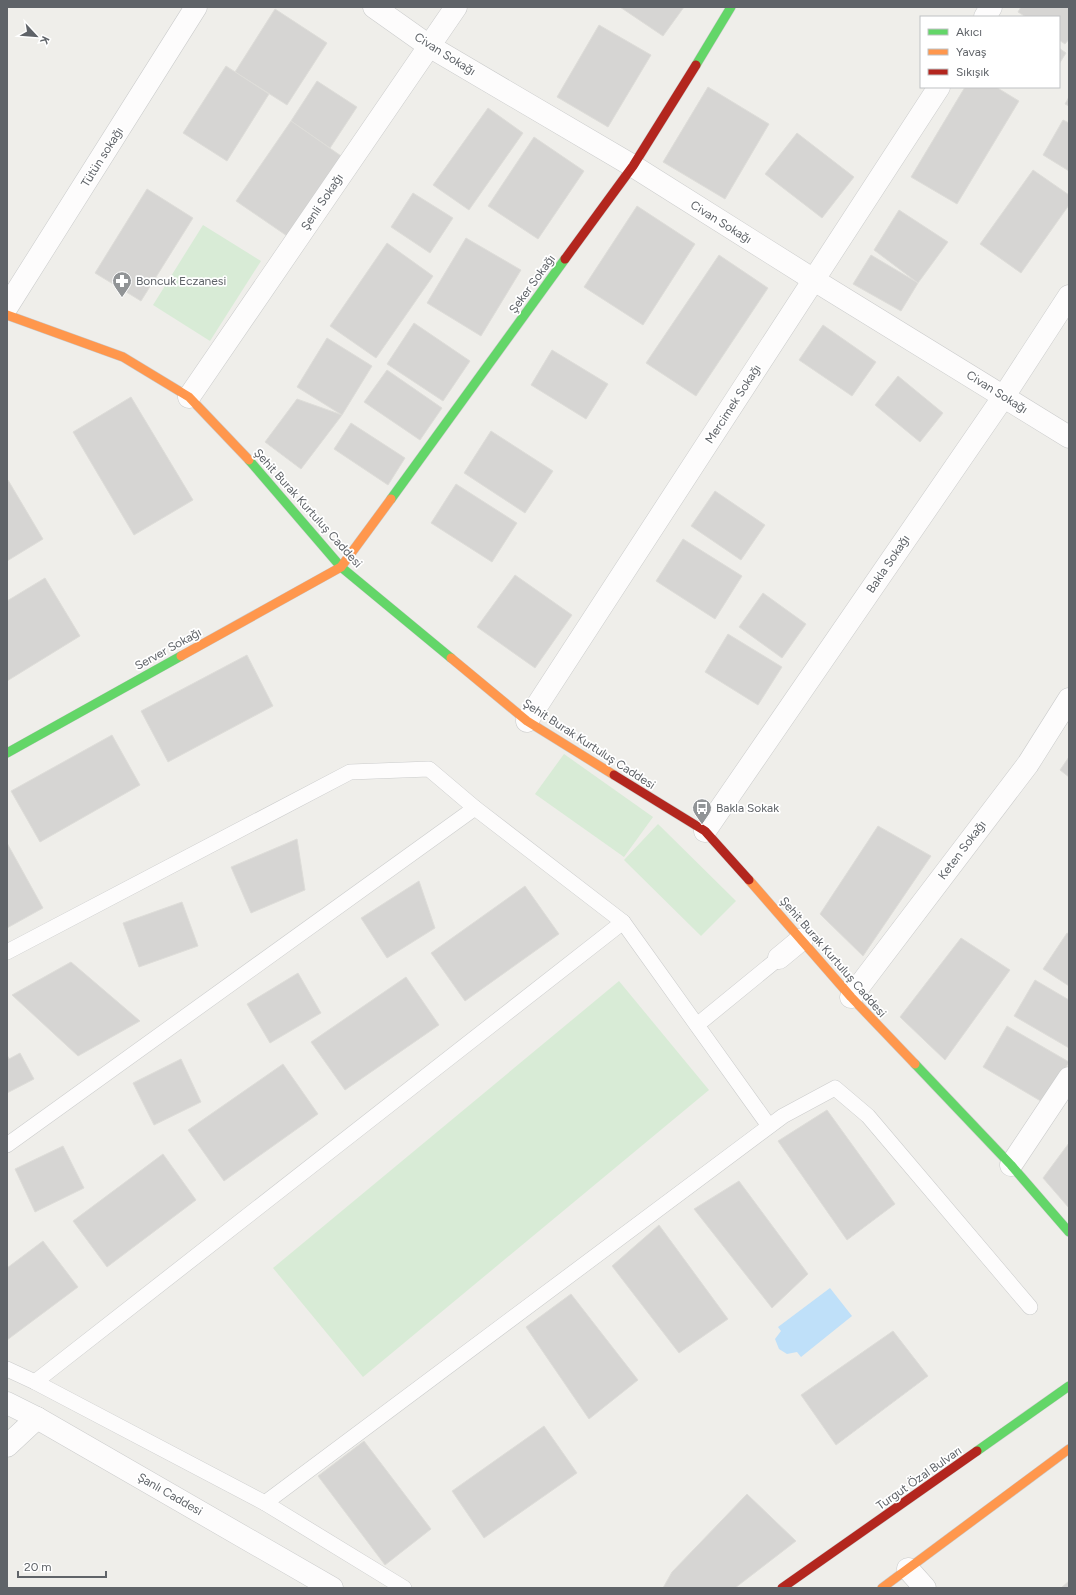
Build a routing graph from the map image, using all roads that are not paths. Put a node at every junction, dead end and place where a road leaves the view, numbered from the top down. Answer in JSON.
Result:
{"nodes":[{"id":1,"x":196,"y":7,"type":"edge"},
{"id":2,"x":374,"y":7,"type":"edge"},
{"id":3,"x":456,"y":7,"type":"edge"},
{"id":4,"x":731,"y":7,"type":"edge"},
{"id":5,"x":991,"y":7,"type":"edge"},
{"id":6,"x":986,"y":16,"type":"edge"},
{"id":7,"x":429,"y":46,"type":"junction"},
{"id":8,"x":938,"y":88,"type":"edge"},
{"id":9,"x":633,"y":166,"type":"junction"},
{"id":10,"x":814,"y":280,"type":"junction"},
{"id":11,"x":1069,"y":296,"type":"edge"},
{"id":12,"x":7,"y":307,"type":"edge"},
{"id":13,"x":7,"y":315,"type":"edge"},
{"id":14,"x":1004,"y":396,"type":"junction"},
{"id":15,"x":189,"y":397,"type":"junction"},
{"id":16,"x":1069,"y":437,"type":"edge"},
{"id":17,"x":342,"y":567,"type":"junction"},
{"id":18,"x":1069,"y":699,"type":"edge"},
{"id":19,"x":527,"y":721,"type":"junction"},
{"id":20,"x":7,"y":753,"type":"edge"},
{"id":21,"x":476,"y":808,"type":"junction"},
{"id":22,"x":705,"y":831,"type":"junction"},
{"id":23,"x":623,"y":922,"type":"junction"},
{"id":24,"x":802,"y":940,"type":"junction"},
{"id":25,"x":7,"y":952,"type":"edge"},
{"id":26,"x":779,"y":958,"type":"joint"},
{"id":27,"x":850,"y":997,"type":"junction"},
{"id":28,"x":697,"y":1025,"type":"junction"},
{"id":29,"x":1069,"y":1078,"type":"edge"},
{"id":30,"x":769,"y":1126,"type":"junction"},
{"id":31,"x":7,"y":1145,"type":"edge"},
{"id":32,"x":1011,"y":1165,"type":"junction"},
{"id":33,"x":1069,"y":1232,"type":"edge"},
{"id":34,"x":1030,"y":1307,"type":"dead end"},
{"id":35,"x":7,"y":1369,"type":"edge"},
{"id":36,"x":36,"y":1382,"type":"junction"},
{"id":37,"x":1069,"y":1386,"type":"edge"},
{"id":38,"x":7,"y":1403,"type":"edge"},
{"id":39,"x":37,"y":1418,"type":"junction"},
{"id":40,"x":7,"y":1446,"type":"edge"},
{"id":41,"x":1069,"y":1449,"type":"edge"},
{"id":42,"x":265,"y":1502,"type":"junction"},
{"id":43,"x":908,"y":1569,"type":"junction"},
{"id":44,"x":332,"y":1588,"type":"edge"},
{"id":45,"x":404,"y":1588,"type":"edge"},
{"id":46,"x":782,"y":1588,"type":"edge"},
{"id":47,"x":882,"y":1588,"type":"edge"},
{"id":48,"x":925,"y":1588,"type":"edge"}],
"edges":[{"from":1,"to":12,"type":"street","name":"Tütün sokağı"},
{"from":2,"to":7,"type":"street","name":"Civan Sokağı"},
{"from":3,"to":7,"type":"street","name":"Şenli Sokağı"},
{"from":4,"to":9,"type":"street","name":"Şeker Sokağı"},
{"from":5,"to":6,"type":"street"},
{"from":7,"to":9,"type":"street","name":"Civan Sokağı"},
{"from":7,"to":15,"type":"street","name":"Şenli Sokağı"},
{"from":8,"to":10,"type":"street","name":"Mercimek Sokağı"},
{"from":9,"to":10,"type":"street","name":"Civan Sokağı"},
{"from":9,"to":17,"type":"street","name":"Şeker Sokağı"},
{"from":10,"to":14,"type":"street","name":"Civan Sokağı"},
{"from":10,"to":19,"type":"street","name":"Mercimek Sokağı"},
{"from":11,"to":14,"type":"street","name":"Bakla Sokağı"},
{"from":13,"to":15,"type":"street","name":"Şehit Burak Kurtuluş Caddesi"},
{"from":14,"to":16,"type":"street","name":"Civan Sokağı"},
{"from":14,"to":22,"type":"street","name":"Bakla Sokağı"},
{"from":15,"to":17,"type":"street","name":"Şehit Burak Kurtuluş Caddesi"},
{"from":17,"to":19,"type":"street","name":"Şehit Burak Kurtuluş Caddesi"},
{"from":17,"to":20,"type":"street","name":"Server Sokağı"},
{"from":18,"to":27,"type":"street","name":"Keten Sokağı"},
{"from":19,"to":22,"type":"street","name":"Şehit Burak Kurtuluş Caddesi"},
{"from":21,"to":23,"type":"lane"},
{"from":21,"to":25,"type":"lane"},
{"from":21,"to":31,"type":"lane"},
{"from":22,"to":24,"type":"street","name":"Şehit Burak Kurtuluş Caddesi"},
{"from":23,"to":28,"type":"lane"},
{"from":23,"to":36,"type":"lane"},
{"from":24,"to":26,"type":"street"},
{"from":24,"to":27,"type":"street","name":"Şehit Burak Kurtuluş Caddesi"},
{"from":26,"to":28,"type":"lane"},
{"from":27,"to":32,"type":"street","name":"Şehit Burak Kurtuluş Caddesi"},
{"from":28,"to":30,"type":"lane"},
{"from":29,"to":32,"type":"street"},
{"from":30,"to":34,"type":"lane"},
{"from":30,"to":42,"type":"lane"},
{"from":32,"to":33,"type":"street","name":"Şehit Burak Kurtuluş Caddesi"},
{"from":35,"to":36,"type":"lane"},
{"from":36,"to":42,"type":"lane"},
{"from":37,"to":46,"type":"street","name":"Turgut Özal Bulvarı"},
{"from":38,"to":39,"type":"street","name":"Şanlı Caddesi"},
{"from":39,"to":40,"type":"street"},
{"from":39,"to":44,"type":"street","name":"Şanlı Caddesi"},
{"from":41,"to":43,"type":"street"},
{"from":42,"to":45,"type":"lane"},
{"from":43,"to":47,"type":"street"},
{"from":43,"to":48,"type":"street"}]}
